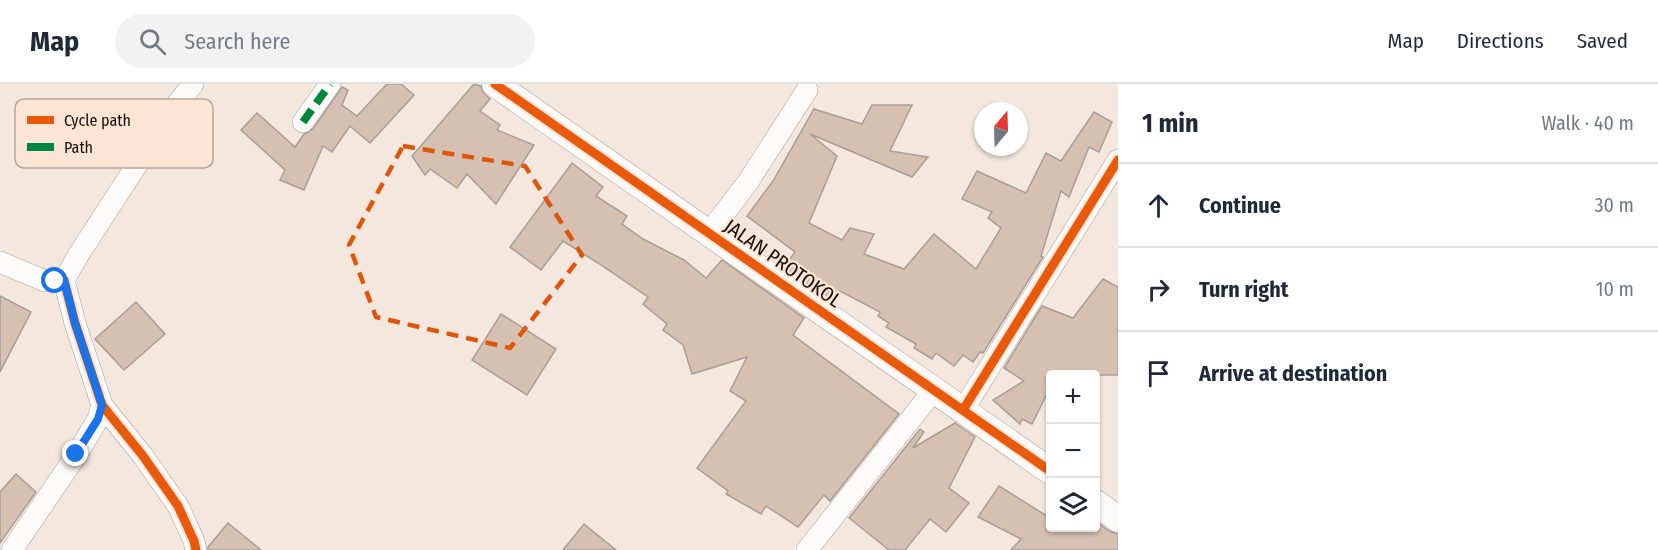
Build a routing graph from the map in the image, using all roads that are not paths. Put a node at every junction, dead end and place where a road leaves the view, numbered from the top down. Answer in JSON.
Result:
{"nodes":[{"id":1,"x":193,"y":84,"type":"edge"},
{"id":2,"x":330,"y":84,"type":"edge"},
{"id":3,"x":495,"y":84,"type":"edge"},
{"id":4,"x":807,"y":90,"type":"dead end"},
{"id":5,"x":181,"y":99,"type":"edge"},
{"id":6,"x":303,"y":122,"type":"dead end"},
{"id":7,"x":1118,"y":160,"type":"edge"},
{"id":8,"x":135,"y":168,"type":"edge"},
{"id":9,"x":709,"y":233,"type":"junction"},
{"id":10,"x":0,"y":262,"type":"edge"},
{"id":11,"x":64,"y":280,"type":"junction"},
{"id":12,"x":934,"y":390,"type":"junction"},
{"id":13,"x":102,"y":405,"type":"junction"},
{"id":14,"x":963,"y":410,"type":"junction"},
{"id":15,"x":1046,"y":468,"type":"edge"},
{"id":16,"x":1100,"y":506,"type":"edge"},
{"id":17,"x":1118,"y":519,"type":"edge"},
{"id":18,"x":12,"y":550,"type":"edge"},
{"id":19,"x":196,"y":550,"type":"edge"},
{"id":20,"x":807,"y":550,"type":"edge"}],
"edges":[{"from":1,"to":5,"type":"street"},
{"from":2,"to":6,"type":"street"},
{"from":3,"to":9,"type":"street","name":"JALAN PROTOKOL"},
{"from":4,"to":9,"type":"street"},
{"from":7,"to":14,"type":"street"},
{"from":8,"to":11,"type":"street"},
{"from":9,"to":12,"type":"street","name":"JALAN PROTOKOL"},
{"from":10,"to":11,"type":"street"},
{"from":11,"to":13,"type":"street"},
{"from":12,"to":14,"type":"street","name":"JALAN PROTOKOL"},
{"from":12,"to":20,"type":"street"},
{"from":13,"to":18,"type":"street"},
{"from":13,"to":19,"type":"street"},
{"from":14,"to":15,"type":"street","name":"JALAN PROTOKOL"},
{"from":16,"to":17,"type":"street"}]}
